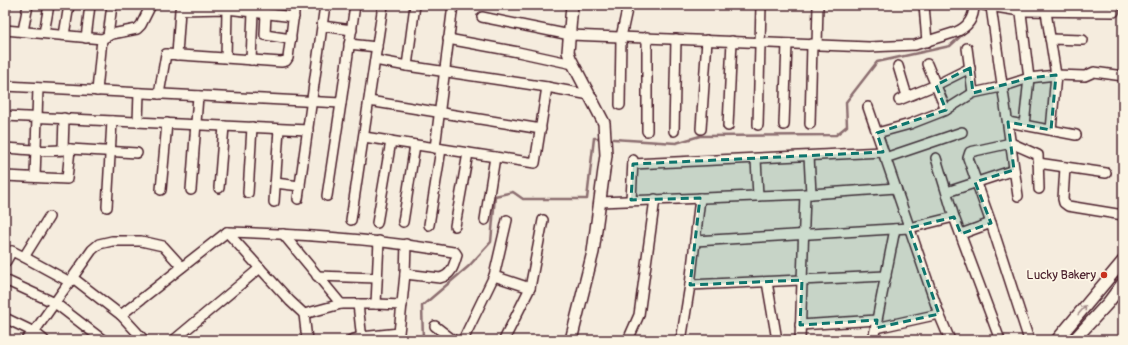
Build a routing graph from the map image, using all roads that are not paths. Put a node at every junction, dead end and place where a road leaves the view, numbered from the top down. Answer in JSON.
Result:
{"nodes":[{"id":1,"x":6,"y":5,"type":"edge"},
{"id":2,"x":28,"y":5,"type":"edge"},
{"id":3,"x":49,"y":5,"type":"edge"},
{"id":4,"x":69,"y":5,"type":"edge"},
{"id":5,"x":90,"y":5,"type":"edge"},
{"id":6,"x":112,"y":5,"type":"edge"},
{"id":7,"x":151,"y":5,"type":"edge"},
{"id":8,"x":295,"y":5,"type":"edge"},
{"id":9,"x":325,"y":5,"type":"edge"},
{"id":10,"x":355,"y":5,"type":"edge"},
{"id":11,"x":383,"y":5,"type":"edge"},
{"id":12,"x":415,"y":5,"type":"edge"},
{"id":13,"x":453,"y":5,"type":"edge"},
{"id":14,"x":572,"y":5,"type":"edge"},
{"id":15,"x":628,"y":5,"type":"edge"},
{"id":16,"x":761,"y":5,"type":"edge"},
{"id":17,"x":818,"y":5,"type":"edge"},
{"id":18,"x":924,"y":5,"type":"edge"},
{"id":19,"x":974,"y":5,"type":"edge"},
{"id":20,"x":1114,"y":5,"type":"edge"},
{"id":21,"x":988,"y":6,"type":"edge"},
{"id":22,"x":5,"y":8,"type":"edge"},
{"id":23,"x":1020,"y":8,"type":"edge"},
{"id":24,"x":1086,"y":8,"type":"edge"},
{"id":25,"x":227,"y":9,"type":"junction"},
{"id":26,"x":264,"y":10,"type":"edge"},
{"id":27,"x":253,"y":12,"type":"junction"},
{"id":28,"x":1046,"y":12,"type":"junction"},
{"id":29,"x":294,"y":16,"type":"junction"},
{"id":30,"x":482,"y":17,"type":"dead end"},
{"id":31,"x":322,"y":26,"type":"junction"},
{"id":32,"x":5,"y":30,"type":"edge"},
{"id":33,"x":352,"y":30,"type":"junction"},
{"id":34,"x":23,"y":31,"type":"junction"},
{"id":35,"x":44,"y":33,"type":"junction"},
{"id":36,"x":64,"y":35,"type":"junction"},
{"id":37,"x":570,"y":35,"type":"junction"},
{"id":38,"x":621,"y":37,"type":"junction"},
{"id":39,"x":86,"y":38,"type":"junction"},
{"id":40,"x":105,"y":38,"type":"junction"},
{"id":41,"x":648,"y":38,"type":"junction"},
{"id":42,"x":291,"y":39,"type":"junction"},
{"id":43,"x":448,"y":39,"type":"junction"},
{"id":44,"x":676,"y":39,"type":"junction"},
{"id":45,"x":706,"y":40,"type":"junction"},
{"id":46,"x":1050,"y":40,"type":"junction"},
{"id":47,"x":1083,"y":40,"type":"dead end"},
{"id":48,"x":732,"y":41,"type":"junction"},
{"id":49,"x":760,"y":42,"type":"junction"},
{"id":50,"x":927,"y":42,"type":"junction"},
{"id":51,"x":350,"y":44,"type":"junction"},
{"id":52,"x":787,"y":44,"type":"junction"},
{"id":53,"x":814,"y":44,"type":"junction"},
{"id":54,"x":377,"y":47,"type":"junction"},
{"id":55,"x":967,"y":48,"type":"dead end"},
{"id":56,"x":177,"y":55,"type":"junction"},
{"id":57,"x":226,"y":58,"type":"junction"},
{"id":58,"x":251,"y":60,"type":"junction"},
{"id":59,"x":375,"y":60,"type":"junction"},
{"id":60,"x":573,"y":64,"type":"junction"},
{"id":61,"x":927,"y":64,"type":"dead end"},
{"id":62,"x":407,"y":66,"type":"junction"},
{"id":63,"x":898,"y":66,"type":"dead end"},
{"id":64,"x":970,"y":68,"type":"junction"},
{"id":65,"x":444,"y":71,"type":"junction"},
{"id":66,"x":1056,"y":75,"type":"junction"},
{"id":67,"x":1123,"y":76,"type":"edge"},
{"id":68,"x":1029,"y":78,"type":"junction"},
{"id":69,"x":936,"y":84,"type":"junction"},
{"id":70,"x":5,"y":86,"type":"edge"},
{"id":71,"x":1001,"y":86,"type":"junction"},
{"id":72,"x":547,"y":87,"type":"junction"},
{"id":73,"x":38,"y":88,"type":"junction"},
{"id":74,"x":96,"y":91,"type":"junction"},
{"id":75,"x":139,"y":93,"type":"junction"},
{"id":76,"x":973,"y":93,"type":"junction"},
{"id":77,"x":159,"y":94,"type":"junction"},
{"id":78,"x":590,"y":94,"type":"junction"},
{"id":79,"x":198,"y":96,"type":"junction"},
{"id":80,"x":370,"y":101,"type":"junction"},
{"id":81,"x":312,"y":102,"type":"junction"},
{"id":82,"x":341,"y":103,"type":"junction"},
{"id":83,"x":620,"y":105,"type":"dead end"},
{"id":84,"x":868,"y":107,"type":"dead end"},
{"id":85,"x":946,"y":110,"type":"junction"},
{"id":86,"x":439,"y":112,"type":"junction"},
{"id":87,"x":5,"y":116,"type":"edge"},
{"id":88,"x":37,"y":117,"type":"junction"},
{"id":89,"x":64,"y":118,"type":"junction"},
{"id":90,"x":112,"y":121,"type":"junction"},
{"id":91,"x":138,"y":122,"type":"junction"},
{"id":92,"x":1008,"y":122,"type":"junction"},
{"id":93,"x":167,"y":123,"type":"junction"},
{"id":94,"x":810,"y":124,"type":"dead end"},
{"id":95,"x":196,"y":125,"type":"junction"},
{"id":96,"x":758,"y":125,"type":"dead end"},
{"id":97,"x":784,"y":125,"type":"dead end"},
{"id":98,"x":1024,"y":125,"type":"junction"},
{"id":99,"x":224,"y":126,"type":"junction"},
{"id":100,"x":728,"y":126,"type":"dead end"},
{"id":101,"x":252,"y":127,"type":"junction"},
{"id":102,"x":279,"y":129,"type":"junction"},
{"id":103,"x":541,"y":129,"type":"junction"},
{"id":104,"x":701,"y":129,"type":"dead end"},
{"id":105,"x":308,"y":130,"type":"junction"},
{"id":106,"x":1051,"y":130,"type":"junction"},
{"id":107,"x":647,"y":131,"type":"dead end"},
{"id":108,"x":674,"y":131,"type":"dead end"},
{"id":109,"x":962,"y":132,"type":"dead end"},
{"id":110,"x":877,"y":133,"type":"junction"},
{"id":111,"x":1076,"y":135,"type":"dead end"},
{"id":112,"x":364,"y":137,"type":"junction"},
{"id":113,"x":391,"y":141,"type":"junction"},
{"id":114,"x":1011,"y":144,"type":"junction"},
{"id":115,"x":415,"y":145,"type":"junction"},
{"id":116,"x":5,"y":148,"type":"edge"},
{"id":117,"x":438,"y":148,"type":"junction"},
{"id":118,"x":36,"y":150,"type":"junction"},
{"id":119,"x":66,"y":150,"type":"junction"},
{"id":120,"x":110,"y":151,"type":"junction"},
{"id":121,"x":137,"y":153,"type":"dead end"},
{"id":122,"x":468,"y":153,"type":"junction"},
{"id":123,"x":884,"y":155,"type":"junction"},
{"id":124,"x":809,"y":156,"type":"junction"},
{"id":125,"x":495,"y":157,"type":"junction"},
{"id":126,"x":936,"y":158,"type":"dead end"},
{"id":127,"x":756,"y":159,"type":"junction"},
{"id":128,"x":1038,"y":163,"type":"junction"},
{"id":129,"x":1065,"y":167,"type":"junction"},
{"id":130,"x":1014,"y":170,"type":"junction"},
{"id":131,"x":1106,"y":173,"type":"dead end"},
{"id":132,"x":5,"y":176,"type":"edge"},
{"id":133,"x":36,"y":177,"type":"junction"},
{"id":134,"x":976,"y":182,"type":"junction"},
{"id":135,"x":275,"y":183,"type":"junction"},
{"id":136,"x":300,"y":186,"type":"junction"},
{"id":137,"x":219,"y":188,"type":"dead end"},
{"id":138,"x":896,"y":188,"type":"junction"},
{"id":139,"x":1039,"y":189,"type":"dead end"},
{"id":140,"x":161,"y":190,"type":"dead end"},
{"id":141,"x":191,"y":190,"type":"dead end"},
{"id":142,"x":947,"y":192,"type":"junction"},
{"id":143,"x":248,"y":193,"type":"dead end"},
{"id":144,"x":808,"y":194,"type":"junction"},
{"id":145,"x":327,"y":196,"type":"dead end"},
{"id":146,"x":758,"y":196,"type":"junction"},
{"id":147,"x":1018,"y":196,"type":"dead end"},
{"id":148,"x":700,"y":198,"type":"junction"},
{"id":149,"x":298,"y":199,"type":"dead end"},
{"id":150,"x":655,"y":199,"type":"junction"},
{"id":151,"x":631,"y":200,"type":"junction"},
{"id":152,"x":274,"y":202,"type":"dead end"},
{"id":153,"x":600,"y":202,"type":"junction"},
{"id":154,"x":107,"y":206,"type":"dead end"},
{"id":155,"x":1123,"y":215,"type":"edge"},
{"id":156,"x":49,"y":216,"type":"dead end"},
{"id":157,"x":954,"y":216,"type":"junction"},
{"id":158,"x":351,"y":220,"type":"dead end"},
{"id":159,"x":485,"y":220,"type":"dead end"},
{"id":160,"x":507,"y":220,"type":"dead end"},
{"id":161,"x":542,"y":220,"type":"dead end"},
{"id":162,"x":403,"y":222,"type":"dead end"},
{"id":163,"x":377,"y":223,"type":"dead end"},
{"id":164,"x":991,"y":223,"type":"junction"},
{"id":165,"x":429,"y":226,"type":"dead end"},
{"id":166,"x":456,"y":226,"type":"dead end"},
{"id":167,"x":909,"y":228,"type":"junction"},
{"id":168,"x":895,"y":229,"type":"junction"},
{"id":169,"x":227,"y":232,"type":"junction"},
{"id":170,"x":283,"y":234,"type":"junction"},
{"id":171,"x":961,"y":234,"type":"junction"},
{"id":172,"x":804,"y":235,"type":"junction"},
{"id":173,"x":379,"y":241,"type":"junction"},
{"id":174,"x":695,"y":241,"type":"junction"},
{"id":175,"x":406,"y":244,"type":"junction"},
{"id":176,"x":24,"y":256,"type":"junction"},
{"id":177,"x":1123,"y":261,"type":"edge"},
{"id":178,"x":5,"y":263,"type":"edge"},
{"id":179,"x":182,"y":267,"type":"junction"},
{"id":180,"x":260,"y":268,"type":"junction"},
{"id":181,"x":405,"y":274,"type":"junction"},
{"id":182,"x":317,"y":276,"type":"junction"},
{"id":183,"x":494,"y":276,"type":"junction"},
{"id":184,"x":886,"y":276,"type":"junction"},
{"id":185,"x":377,"y":278,"type":"junction"},
{"id":186,"x":5,"y":280,"type":"edge"},
{"id":187,"x":72,"y":280,"type":"junction"},
{"id":188,"x":802,"y":280,"type":"junction"},
{"id":189,"x":767,"y":282,"type":"junction"},
{"id":190,"x":1123,"y":283,"type":"edge"},
{"id":191,"x":690,"y":285,"type":"junction"},
{"id":192,"x":530,"y":288,"type":"junction"},
{"id":193,"x":55,"y":303,"type":"junction"},
{"id":194,"x":341,"y":304,"type":"junction"},
{"id":195,"x":358,"y":304,"type":"junction"},
{"id":196,"x":376,"y":304,"type":"junction"},
{"id":197,"x":402,"y":305,"type":"junction"},
{"id":198,"x":304,"y":314,"type":"junction"},
{"id":199,"x":939,"y":314,"type":"junction"},
{"id":200,"x":121,"y":315,"type":"junction"},
{"id":201,"x":5,"y":318,"type":"edge"},
{"id":202,"x":876,"y":324,"type":"junction"},
{"id":203,"x":800,"y":325,"type":"junction"},
{"id":204,"x":435,"y":326,"type":"dead end"},
{"id":205,"x":34,"y":332,"type":"junction"},
{"id":206,"x":1028,"y":337,"type":"dead end"},
{"id":207,"x":683,"y":338,"type":"edge"},
{"id":208,"x":361,"y":339,"type":"edge"},
{"id":209,"x":26,"y":340,"type":"edge"},
{"id":210,"x":44,"y":340,"type":"edge"},
{"id":211,"x":103,"y":340,"type":"edge"},
{"id":212,"x":144,"y":340,"type":"edge"},
{"id":213,"x":174,"y":340,"type":"edge"},
{"id":214,"x":307,"y":340,"type":"edge"},
{"id":215,"x":351,"y":340,"type":"edge"},
{"id":216,"x":453,"y":340,"type":"edge"},
{"id":217,"x":463,"y":340,"type":"edge"},
{"id":218,"x":504,"y":340,"type":"edge"},
{"id":219,"x":571,"y":340,"type":"edge"},
{"id":220,"x":628,"y":340,"type":"edge"},
{"id":221,"x":776,"y":340,"type":"edge"},
{"id":222,"x":800,"y":340,"type":"edge"},
{"id":223,"x":873,"y":340,"type":"edge"},
{"id":224,"x":950,"y":340,"type":"edge"},
{"id":225,"x":1000,"y":340,"type":"edge"},
{"id":226,"x":1057,"y":340,"type":"edge"},
{"id":227,"x":1074,"y":340,"type":"edge"}],
"edges":[{"from":1,"to":22,"type":"street"},
{"from":2,"to":34,"type":"street"},
{"from":3,"to":35,"type":"street"},
{"from":4,"to":36,"type":"street"},
{"from":5,"to":39,"type":"street"},
{"from":6,"to":40,"type":"street"},
{"from":7,"to":40,"type":"street"},
{"from":8,"to":29,"type":"street"},
{"from":9,"to":31,"type":"street"},
{"from":10,"to":33,"type":"street"},
{"from":11,"to":54,"type":"street"},
{"from":12,"to":62,"type":"street"},
{"from":13,"to":43,"type":"street"},
{"from":14,"to":37,"type":"main road"},
{"from":15,"to":38,"type":"street"},
{"from":16,"to":49,"type":"street"},
{"from":17,"to":53,"type":"street"},
{"from":18,"to":50,"type":"street"},
{"from":19,"to":50,"type":"street"},
{"from":20,"to":24,"type":"street"},
{"from":21,"to":23,"type":"street"},
{"from":21,"to":71,"type":"street"},
{"from":23,"to":28,"type":"street"},
{"from":23,"to":68,"type":"street"},
{"from":24,"to":28,"type":"street"},
{"from":25,"to":27,"type":"street"},
{"from":25,"to":56,"type":"street"},
{"from":25,"to":57,"type":"street"},
{"from":26,"to":27,"type":"street"},
{"from":26,"to":29,"type":"street"},
{"from":26,"to":42,"type":"street"},
{"from":27,"to":58,"type":"street"},
{"from":28,"to":46,"type":"street"},
{"from":29,"to":42,"type":"street"},
{"from":30,"to":37,"type":"street"},
{"from":31,"to":33,"type":"street"},
{"from":31,"to":81,"type":"street"},
{"from":32,"to":34,"type":"street"},
{"from":33,"to":51,"type":"street"},
{"from":34,"to":35,"type":"street"},
{"from":35,"to":36,"type":"street"},
{"from":36,"to":39,"type":"street"},
{"from":37,"to":38,"type":"street"},
{"from":37,"to":60,"type":"main road"},
{"from":38,"to":41,"type":"street"},
{"from":38,"to":83,"type":"street"},
{"from":39,"to":40,"type":"street"},
{"from":40,"to":74,"type":"street"},
{"from":41,"to":44,"type":"street"},
{"from":41,"to":107,"type":"street"},
{"from":42,"to":58,"type":"street"},
{"from":43,"to":60,"type":"street"},
{"from":43,"to":65,"type":"street"},
{"from":44,"to":45,"type":"street"},
{"from":44,"to":108,"type":"street"},
{"from":45,"to":48,"type":"street"},
{"from":45,"to":104,"type":"street"},
{"from":46,"to":47,"type":"street"},
{"from":46,"to":66,"type":"street"},
{"from":48,"to":49,"type":"street"},
{"from":48,"to":100,"type":"street"},
{"from":49,"to":52,"type":"street"},
{"from":49,"to":96,"type":"street"},
{"from":50,"to":53,"type":"street"},
{"from":51,"to":54,"type":"street"},
{"from":51,"to":82,"type":"street"},
{"from":52,"to":53,"type":"street"},
{"from":52,"to":97,"type":"street"},
{"from":53,"to":94,"type":"street"},
{"from":54,"to":59,"type":"street"},
{"from":55,"to":64,"type":"street"},
{"from":56,"to":57,"type":"street"},
{"from":56,"to":77,"type":"street"},
{"from":57,"to":58,"type":"street"},
{"from":59,"to":62,"type":"street"},
{"from":59,"to":80,"type":"street"},
{"from":60,"to":78,"type":"main road"},
{"from":61,"to":69,"type":"street"},
{"from":62,"to":65,"type":"street"},
{"from":63,"to":69,"type":"street"},
{"from":64,"to":69,"type":"street"},
{"from":64,"to":76,"type":"street"},
{"from":65,"to":72,"type":"street"},
{"from":65,"to":86,"type":"street"},
{"from":66,"to":67,"type":"street"},
{"from":66,"to":68,"type":"street"},
{"from":66,"to":106,"type":"street"},
{"from":68,"to":71,"type":"street"},
{"from":68,"to":98,"type":"street"},
{"from":69,"to":85,"type":"street"},
{"from":70,"to":73,"type":"street"},
{"from":71,"to":76,"type":"street"},
{"from":71,"to":92,"type":"street"},
{"from":72,"to":78,"type":"street"},
{"from":72,"to":103,"type":"street"},
{"from":73,"to":74,"type":"street"},
{"from":73,"to":88,"type":"street"},
{"from":74,"to":75,"type":"street"},
{"from":75,"to":77,"type":"street"},
{"from":75,"to":91,"type":"street"},
{"from":76,"to":85,"type":"street"},
{"from":77,"to":79,"type":"street"},
{"from":78,"to":153,"type":"main road"},
{"from":79,"to":81,"type":"street"},
{"from":79,"to":95,"type":"street"},
{"from":80,"to":86,"type":"street"},
{"from":80,"to":112,"type":"street"},
{"from":81,"to":82,"type":"street"},
{"from":81,"to":105,"type":"street"},
{"from":82,"to":145,"type":"street"},
{"from":84,"to":110,"type":"street"},
{"from":85,"to":110,"type":"street"},
{"from":86,"to":103,"type":"street"},
{"from":86,"to":117,"type":"street"},
{"from":87,"to":88,"type":"street"},
{"from":88,"to":89,"type":"street"},
{"from":88,"to":118,"type":"street"},
{"from":89,"to":90,"type":"street"},
{"from":89,"to":119,"type":"street"},
{"from":90,"to":91,"type":"street"},
{"from":90,"to":120,"type":"street"},
{"from":91,"to":93,"type":"street"},
{"from":92,"to":98,"type":"street"},
{"from":92,"to":114,"type":"street"},
{"from":93,"to":95,"type":"street"},
{"from":93,"to":140,"type":"street"},
{"from":95,"to":99,"type":"street"},
{"from":95,"to":141,"type":"street"},
{"from":98,"to":106,"type":"street"},
{"from":99,"to":101,"type":"street"},
{"from":99,"to":137,"type":"street"},
{"from":101,"to":102,"type":"street"},
{"from":101,"to":143,"type":"street"},
{"from":102,"to":105,"type":"street"},
{"from":102,"to":135,"type":"street"},
{"from":103,"to":125,"type":"street"},
{"from":105,"to":136,"type":"street"},
{"from":106,"to":111,"type":"street"},
{"from":109,"to":123,"type":"street"},
{"from":110,"to":123,"type":"street"},
{"from":112,"to":113,"type":"street"},
{"from":112,"to":158,"type":"street"},
{"from":113,"to":115,"type":"street"},
{"from":113,"to":163,"type":"street"},
{"from":114,"to":128,"type":"street"},
{"from":114,"to":130,"type":"street"},
{"from":114,"to":134,"type":"street"},
{"from":115,"to":117,"type":"street"},
{"from":115,"to":162,"type":"street"},
{"from":116,"to":118,"type":"street"},
{"from":117,"to":122,"type":"street"},
{"from":117,"to":165,"type":"street"},
{"from":118,"to":119,"type":"street"},
{"from":118,"to":133,"type":"street"},
{"from":119,"to":120,"type":"street"},
{"from":119,"to":133,"type":"street"},
{"from":120,"to":121,"type":"street"},
{"from":120,"to":154,"type":"street"},
{"from":122,"to":125,"type":"street"},
{"from":122,"to":166,"type":"street"},
{"from":123,"to":124,"type":"street"},
{"from":123,"to":138,"type":"street"},
{"from":124,"to":127,"type":"street"},
{"from":124,"to":144,"type":"street"},
{"from":125,"to":159,"type":"street"},
{"from":126,"to":142,"type":"street"},
{"from":127,"to":146,"type":"street"},
{"from":127,"to":151,"type":"street"},
{"from":128,"to":129,"type":"street"},
{"from":128,"to":139,"type":"street"},
{"from":129,"to":131,"type":"street"},
{"from":129,"to":155,"type":"street"},
{"from":130,"to":134,"type":"street"},
{"from":130,"to":147,"type":"street"},
{"from":132,"to":133,"type":"street"},
{"from":134,"to":142,"type":"street"},
{"from":134,"to":164,"type":"street"},
{"from":135,"to":136,"type":"street"},
{"from":135,"to":152,"type":"street"},
{"from":136,"to":149,"type":"street"},
{"from":138,"to":144,"type":"street"},
{"from":138,"to":167,"type":"street"},
{"from":142,"to":157,"type":"street"},
{"from":144,"to":146,"type":"street"},
{"from":144,"to":172,"type":"street"},
{"from":146,"to":148,"type":"street"},
{"from":148,"to":150,"type":"street"},
{"from":148,"to":174,"type":"street"},
{"from":150,"to":151,"type":"street"},
{"from":150,"to":220,"type":"street"},
{"from":151,"to":153,"type":"street"},
{"from":153,"to":219,"type":"main road"},
{"from":156,"to":176,"type":"street"},
{"from":157,"to":167,"type":"street"},
{"from":157,"to":171,"type":"street"},
{"from":160,"to":183,"type":"street"},
{"from":161,"to":192,"type":"street"},
{"from":164,"to":171,"type":"street"},
{"from":164,"to":206,"type":"street"},
{"from":167,"to":168,"type":"street"},
{"from":167,"to":199,"type":"street"},
{"from":168,"to":172,"type":"street"},
{"from":168,"to":184,"type":"street"},
{"from":169,"to":170,"type":"street"},
{"from":169,"to":179,"type":"street"},
{"from":169,"to":180,"type":"street"},
{"from":170,"to":173,"type":"street"},
{"from":170,"to":182,"type":"street"},
{"from":171,"to":225,"type":"street"},
{"from":172,"to":174,"type":"street"},
{"from":172,"to":188,"type":"street"},
{"from":173,"to":175,"type":"street"},
{"from":173,"to":185,"type":"street"},
{"from":174,"to":191,"type":"street"},
{"from":175,"to":181,"type":"street"},
{"from":175,"to":181,"type":"street"},
{"from":176,"to":178,"type":"street"},
{"from":176,"to":187,"type":"street"},
{"from":226,"to":177,"type":"main road","one_way":true},
{"from":179,"to":187,"type":"street"},
{"from":179,"to":200,"type":"street"},
{"from":180,"to":198,"type":"street"},
{"from":180,"to":213,"type":"street"},
{"from":181,"to":197,"type":"street"},
{"from":182,"to":185,"type":"street"},
{"from":182,"to":194,"type":"street"},
{"from":183,"to":192,"type":"street"},
{"from":183,"to":217,"type":"street"},
{"from":184,"to":188,"type":"street"},
{"from":184,"to":202,"type":"street"},
{"from":185,"to":196,"type":"street"},
{"from":186,"to":193,"type":"street"},
{"from":187,"to":193,"type":"street"},
{"from":187,"to":200,"type":"street"},
{"from":188,"to":189,"type":"street"},
{"from":188,"to":203,"type":"street"},
{"from":189,"to":191,"type":"street"},
{"from":189,"to":221,"type":"street"},
{"from":190,"to":227,"type":"main road"},
{"from":191,"to":207,"type":"street"},
{"from":192,"to":218,"type":"street"},
{"from":193,"to":205,"type":"street"},
{"from":193,"to":211,"type":"street"},
{"from":194,"to":195,"type":"street"},
{"from":194,"to":198,"type":"street"},
{"from":195,"to":196,"type":"street"},
{"from":195,"to":208,"type":"street"},
{"from":196,"to":197,"type":"street"},
{"from":197,"to":208,"type":"street"},
{"from":198,"to":214,"type":"street"},
{"from":199,"to":202,"type":"street"},
{"from":199,"to":224,"type":"street"},
{"from":200,"to":212,"type":"street"},
{"from":201,"to":205,"type":"street"},
{"from":202,"to":203,"type":"street"},
{"from":202,"to":223,"type":"street"},
{"from":203,"to":222,"type":"street"},
{"from":204,"to":216,"type":"street"},
{"from":205,"to":209,"type":"street"},
{"from":205,"to":210,"type":"street"},
{"from":208,"to":215,"type":"street"}]}
